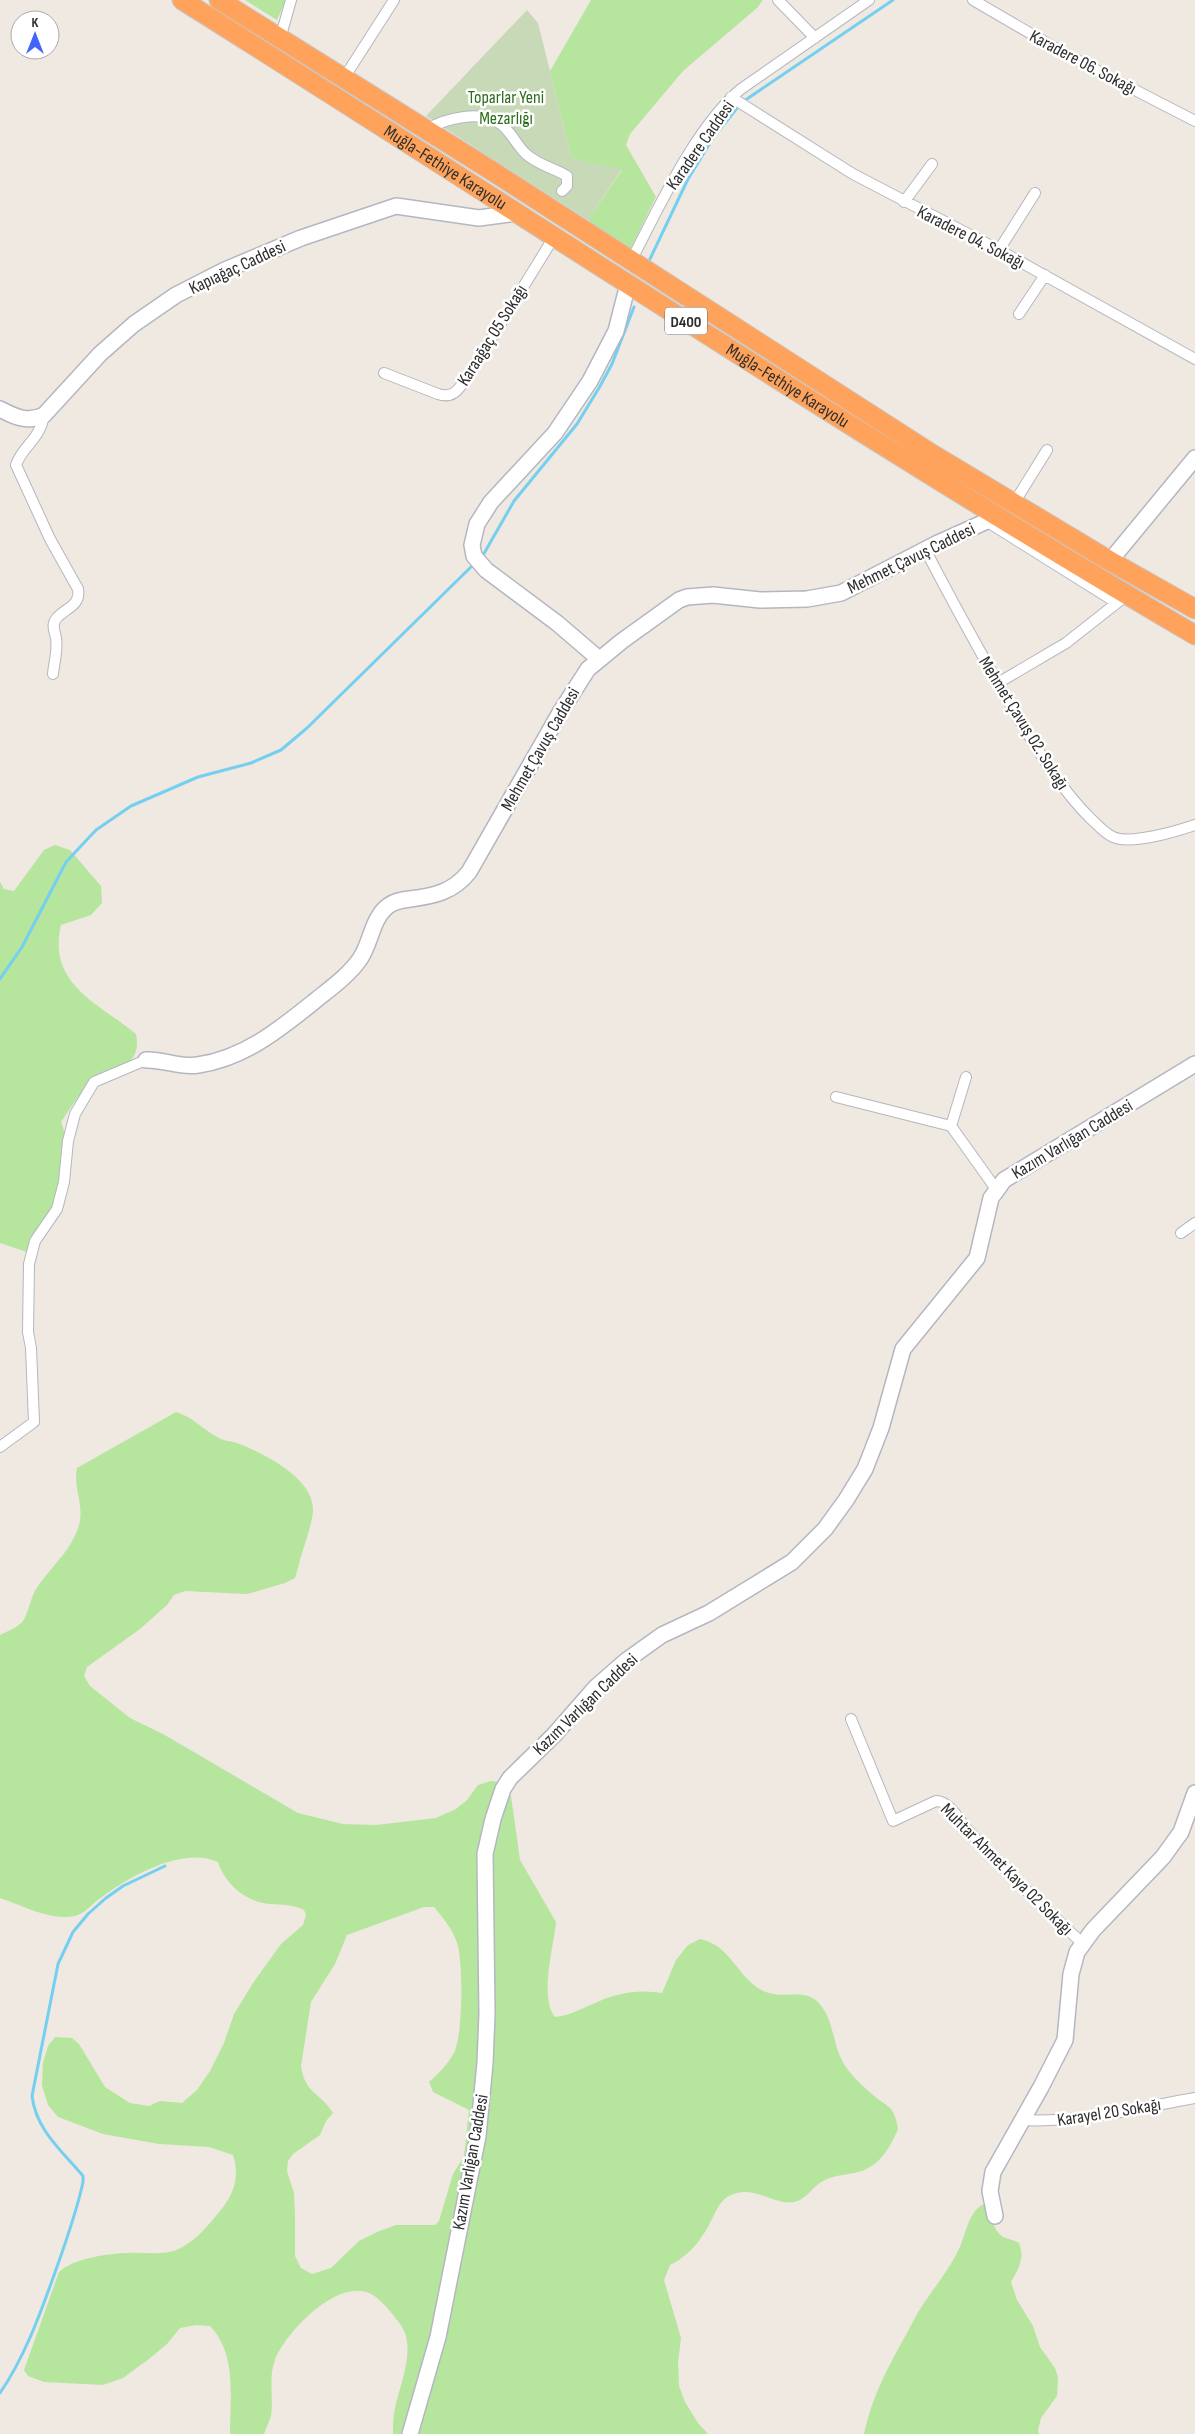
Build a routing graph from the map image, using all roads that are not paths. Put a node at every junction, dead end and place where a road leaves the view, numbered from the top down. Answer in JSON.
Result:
{"nodes":[{"id":1,"x":182,"y":0,"type":"edge"},
{"id":2,"x":219,"y":0,"type":"edge"},
{"id":3,"x":291,"y":0,"type":"edge"},
{"id":4,"x":394,"y":0,"type":"edge"},
{"id":5,"x":778,"y":0,"type":"edge"},
{"id":6,"x":869,"y":0,"type":"edge"},
{"id":7,"x":973,"y":0,"type":"edge"},
{"id":8,"x":815,"y":38,"type":"junction"},
{"id":9,"x":280,"y":39,"type":"junction"},
{"id":10,"x":344,"y":78,"type":"junction"},
{"id":11,"x":733,"y":99,"type":"junction"},
{"id":12,"x":1195,"y":121,"type":"edge"},
{"id":13,"x":426,"y":130,"type":"junction"},
{"id":14,"x":932,"y":164,"type":"dead end"},
{"id":15,"x":562,"y":191,"type":"dead end"},
{"id":16,"x":1035,"y":193,"type":"dead end"},
{"id":17,"x":904,"y":202,"type":"junction"},
{"id":18,"x":516,"y":212,"type":"junction"},
{"id":19,"x":554,"y":237,"type":"junction"},
{"id":20,"x":999,"y":250,"type":"junction"},
{"id":21,"x":631,"y":261,"type":"junction"},
{"id":22,"x":1045,"y":275,"type":"junction"},
{"id":23,"x":628,"y":284,"type":"junction"},
{"id":24,"x":1019,"y":314,"type":"dead end"},
{"id":25,"x":1195,"y":358,"type":"edge"},
{"id":26,"x":384,"y":373,"type":"dead end"},
{"id":27,"x":0,"y":410,"type":"edge"},
{"id":28,"x":44,"y":415,"type":"junction"},
{"id":29,"x":1047,"y":450,"type":"dead end"},
{"id":30,"x":1195,"y":458,"type":"edge"},
{"id":31,"x":1014,"y":504,"type":"junction"},
{"id":32,"x":991,"y":519,"type":"junction"},
{"id":33,"x":925,"y":549,"type":"junction"},
{"id":34,"x":1110,"y":561,"type":"junction"},
{"id":35,"x":1122,"y":599,"type":"junction"},
{"id":36,"x":1195,"y":609,"type":"edge"},
{"id":37,"x":1195,"y":635,"type":"edge"},
{"id":38,"x":599,"y":659,"type":"junction"},
{"id":39,"x":53,"y":674,"type":"dead end"},
{"id":40,"x":998,"y":683,"type":"junction"},
{"id":41,"x":1195,"y":825,"type":"edge"},
{"id":42,"x":146,"y":1060,"type":"joint"},
{"id":43,"x":1194,"y":1067,"type":"edge"},
{"id":44,"x":966,"y":1077,"type":"dead end"},
{"id":45,"x":836,"y":1097,"type":"dead end"},
{"id":46,"x":951,"y":1126,"type":"junction"},
{"id":47,"x":996,"y":1189,"type":"junction"},
{"id":48,"x":1195,"y":1223,"type":"edge"},
{"id":49,"x":1181,"y":1233,"type":"dead end"},
{"id":50,"x":0,"y":1447,"type":"edge"},
{"id":51,"x":852,"y":1719,"type":"dead end"},
{"id":52,"x":1195,"y":1794,"type":"edge"},
{"id":53,"x":1082,"y":1943,"type":"junction"},
{"id":54,"x":1195,"y":2098,"type":"edge"},
{"id":55,"x":1022,"y":2120,"type":"junction"},
{"id":56,"x":995,"y":2216,"type":"dead end"},
{"id":57,"x":410,"y":2434,"type":"edge"}],
"edges":[{"from":1,"to":18,"type":"highway","name":"Muğla-Fethiye Karayolu","number":"D400"},
{"from":2,"to":9,"type":"highway","name":"Muğla-Fethiye Karayolu","number":"D400"},
{"from":3,"to":9,"type":"street"},
{"from":4,"to":10,"type":"street"},
{"from":5,"to":8,"type":"street"},
{"from":6,"to":8,"type":"street","name":"Karadere Caddesi"},
{"from":7,"to":12,"type":"street","name":"Karadere 06. Sokağı"},
{"from":8,"to":11,"type":"street","name":"Karadere Caddesi"},
{"from":9,"to":10,"type":"highway","name":"Muğla-Fethiye Karayolu","number":"D400"},
{"from":10,"to":13,"type":"highway","name":"Muğla-Fethiye Karayolu","number":"D400"},
{"from":11,"to":17,"type":"street","name":"Karadere 04. Sokağı"},
{"from":11,"to":21,"type":"street","name":"Karadere Caddesi"},
{"from":13,"to":15,"type":"street"},
{"from":13,"to":21,"type":"highway","name":"Muğla-Fethiye Karayolu","number":"D400"},
{"from":14,"to":17,"type":"street"},
{"from":16,"to":20,"type":"street"},
{"from":17,"to":20,"type":"street","name":"Karadere 04. Sokağı"},
{"from":18,"to":19,"type":"highway","name":"Muğla-Fethiye Karayolu","number":"D400"},
{"from":18,"to":28,"type":"street","name":"Kapıağaç Caddesi"},
{"from":19,"to":23,"type":"highway","name":"Muğla-Fethiye Karayolu","number":"D400"},
{"from":19,"to":26,"type":"street","name":"Karaağaç 05 Sokağı"},
{"from":20,"to":22,"type":"street","name":"Karadere 04. Sokağı"},
{"from":21,"to":31,"type":"highway","name":"Muğla-Fethiye Karayolu","number":"D400"},
{"from":22,"to":24,"type":"street"},
{"from":22,"to":25,"type":"street","name":"Karadere 04. Sokağı"},
{"from":23,"to":32,"type":"highway","name":"Muğla-Fethiye Karayolu","number":"D400"},
{"from":23,"to":38,"type":"street"},
{"from":27,"to":28,"type":"street"},
{"from":28,"to":39,"type":"street"},
{"from":29,"to":31,"type":"street"},
{"from":30,"to":34,"type":"street"},
{"from":31,"to":34,"type":"highway","name":"Muğla-Fethiye Karayolu","number":"D400"},
{"from":32,"to":33,"type":"street","name":"Mehmet Çavuş Caddesi"},
{"from":32,"to":35,"type":"highway","name":"Muğla-Fethiye Karayolu","number":"D400"},
{"from":33,"to":38,"type":"street","name":"Mehmet Çavuş Caddesi"},
{"from":33,"to":40,"type":"street","name":"Mehmet Çavuş 02. Sokağı"},
{"from":34,"to":36,"type":"highway","name":"Muğla-Fethiye Karayolu","number":"D400"},
{"from":35,"to":37,"type":"highway","name":"Muğla-Fethiye Karayolu","number":"D400"},
{"from":35,"to":40,"type":"street"},
{"from":38,"to":42,"type":"street","name":"Mehmet Çavuş Caddesi"},
{"from":40,"to":41,"type":"street","name":"Mehmet Çavuş 02. Sokağı"},
{"from":42,"to":50,"type":"street"},
{"from":43,"to":47,"type":"street","name":"Kazım Varlığan Caddesi"},
{"from":44,"to":46,"type":"street"},
{"from":45,"to":46,"type":"street"},
{"from":46,"to":47,"type":"street"},
{"from":47,"to":57,"type":"street","name":"Kazım Varlığan Caddesi"},
{"from":48,"to":49,"type":"street"},
{"from":51,"to":53,"type":"street","name":"Muhtar Ahmet Kaya 02 Sokağı"},
{"from":52,"to":53,"type":"street"},
{"from":53,"to":55,"type":"street"},
{"from":54,"to":55,"type":"street","name":"Karayel 20 Sokağı"},
{"from":55,"to":56,"type":"street"}]}
